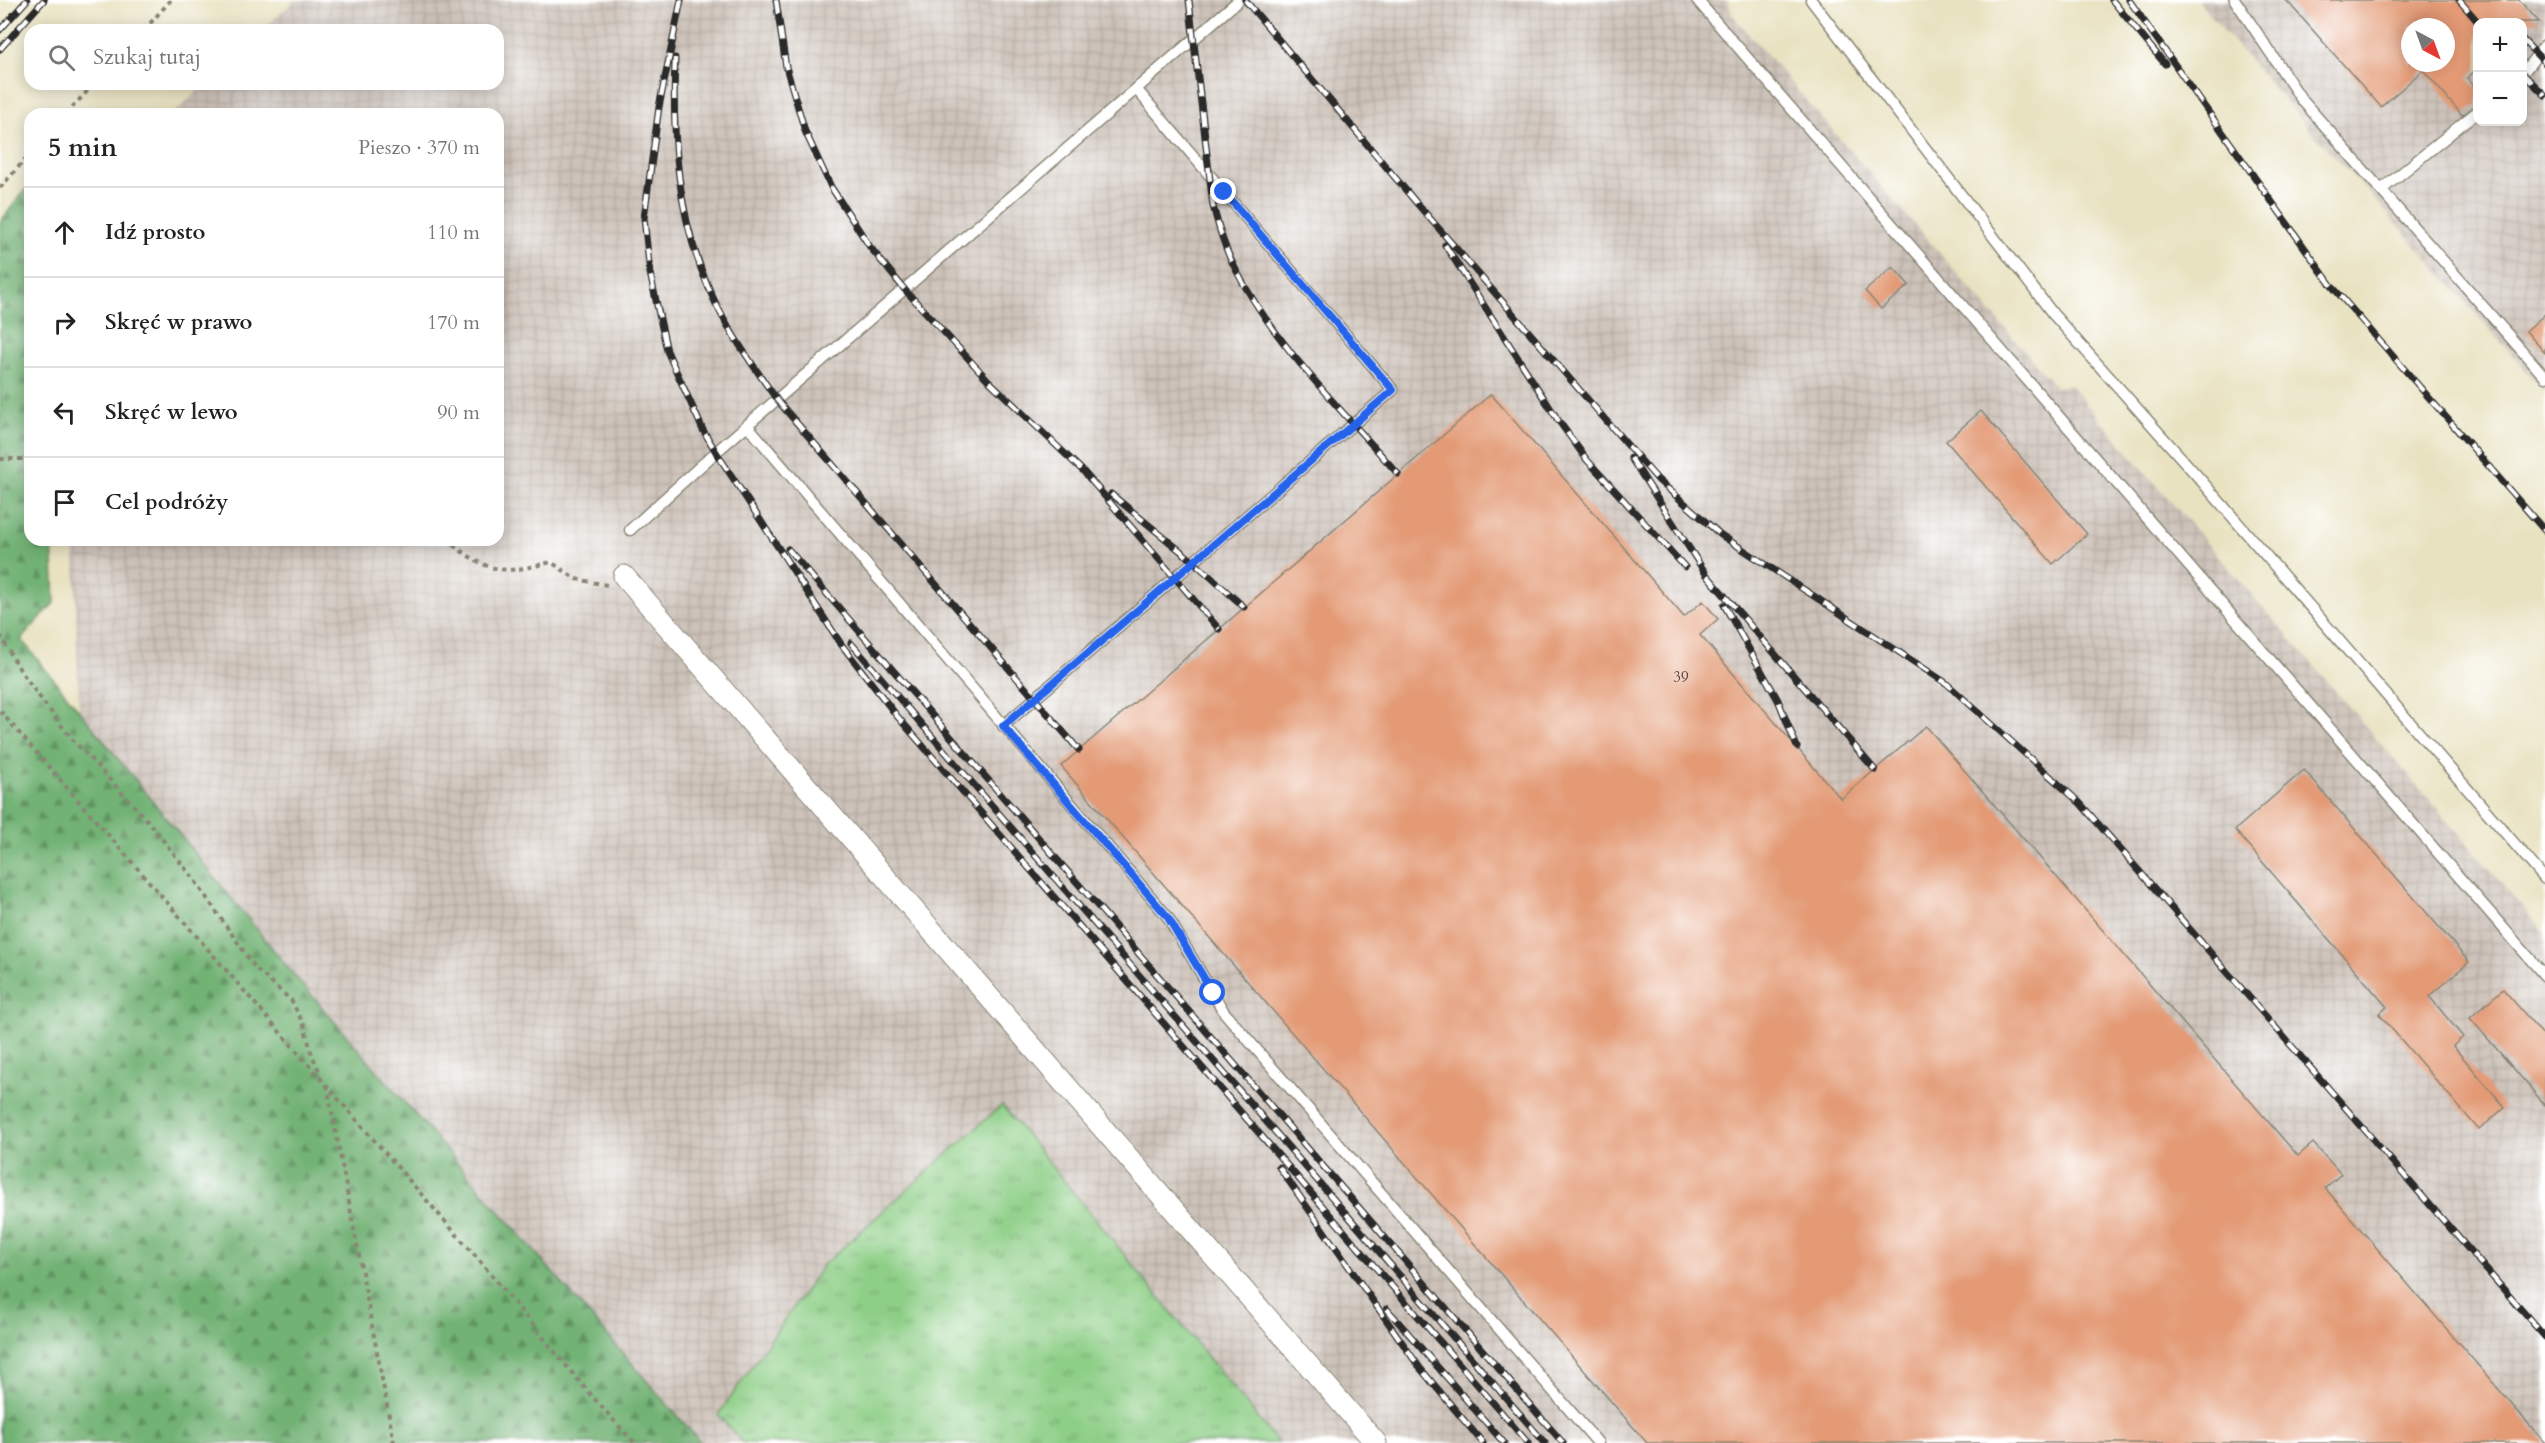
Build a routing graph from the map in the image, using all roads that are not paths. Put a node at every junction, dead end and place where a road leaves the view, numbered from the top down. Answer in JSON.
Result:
{"nodes":[{"id":1,"x":1239,"y":0,"type":"edge"},
{"id":2,"x":1811,"y":0,"type":"edge"},
{"id":3,"x":2235,"y":0,"type":"edge"},
{"id":4,"x":1699,"y":1,"type":"edge"},
{"id":5,"x":2545,"y":45,"type":"edge"},
{"id":6,"x":2525,"y":72,"type":"edge"},
{"id":7,"x":1137,"y":90,"type":"junction"},
{"id":8,"x":2473,"y":115,"type":"edge"},
{"id":9,"x":2381,"y":190,"type":"junction"},
{"id":10,"x":2545,"y":377,"type":"edge"},
{"id":11,"x":747,"y":425,"type":"junction"},
{"id":12,"x":630,"y":530,"type":"dead end"},
{"id":13,"x":624,"y":576,"type":"road end"},
{"id":14,"x":1003,"y":726,"type":"junction"},
{"id":15,"x":2545,"y":879,"type":"edge"},
{"id":16,"x":2545,"y":976,"type":"edge"},
{"id":17,"x":1376,"y":1443,"type":"edge"},
{"id":18,"x":1598,"y":1443,"type":"edge"}],
"edges":[{"from":1,"to":7,"type":"lane"},
{"from":2,"to":15,"type":"lane"},
{"from":3,"to":9,"type":"lane"},
{"from":4,"to":16,"type":"lane"},
{"from":5,"to":6,"type":"lane"},
{"from":7,"to":11,"type":"lane"},
{"from":7,"to":14,"type":"lane"},
{"from":8,"to":9,"type":"lane"},
{"from":9,"to":10,"type":"lane"},
{"from":11,"to":12,"type":"lane"},
{"from":11,"to":14,"type":"lane"},
{"from":13,"to":17,"type":"street"},
{"from":14,"to":18,"type":"lane"}]}
